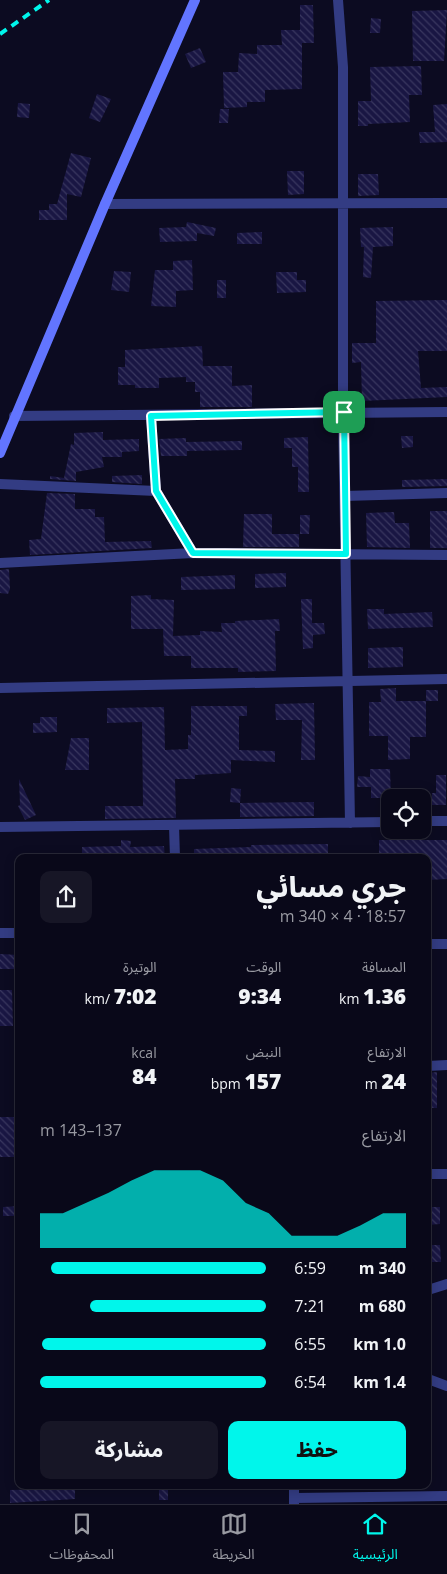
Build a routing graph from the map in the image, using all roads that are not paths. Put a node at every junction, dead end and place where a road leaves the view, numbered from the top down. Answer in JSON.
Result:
{"nodes":[{"id":1,"x":195,"y":0,"type":"edge"},
{"id":2,"x":338,"y":0,"type":"edge"},
{"id":3,"x":343,"y":203,"type":"junction"},
{"id":4,"x":447,"y":203,"type":"edge"},
{"id":5,"x":105,"y":204,"type":"junction"},
{"id":6,"x":344,"y":412,"type":"junction"},
{"id":7,"x":447,"y":412,"type":"edge"},
{"id":8,"x":14,"y":416,"type":"junction"},
{"id":9,"x":151,"y":416,"type":"junction"},
{"id":10,"x":0,"y":453,"type":"edge"},
{"id":11,"x":0,"y":484,"type":"edge"},
{"id":12,"x":156,"y":491,"type":"junction"},
{"id":13,"x":447,"y":493,"type":"edge"},
{"id":14,"x":345,"y":496,"type":"junction"},
{"id":15,"x":193,"y":553,"type":"junction"},
{"id":16,"x":346,"y":554,"type":"junction"},
{"id":17,"x":447,"y":555,"type":"edge"},
{"id":18,"x":0,"y":563,"type":"edge"},
{"id":19,"x":447,"y":680,"type":"edge"},
{"id":20,"x":348,"y":682,"type":"junction"},
{"id":21,"x":0,"y":688,"type":"edge"},
{"id":22,"x":431,"y":821,"type":"edge"},
{"id":23,"x":447,"y":821,"type":"edge"},
{"id":24,"x":381,"y":822,"type":"edge"},
{"id":25,"x":350,"y":823,"type":"junction"},
{"id":26,"x":174,"y":826,"type":"junction"},
{"id":27,"x":0,"y":827,"type":"edge"},
{"id":28,"x":175,"y":854,"type":"edge"},
{"id":29,"x":0,"y":932,"type":"edge"},
{"id":30,"x":15,"y":933,"type":"edge"},
{"id":31,"x":431,"y":944,"type":"edge"},
{"id":32,"x":447,"y":944,"type":"edge"},
{"id":33,"x":447,"y":1065,"type":"edge"},
{"id":34,"x":431,"y":1066,"type":"edge"},
{"id":35,"x":431,"y":1174,"type":"edge"},
{"id":36,"x":447,"y":1174,"type":"edge"},
{"id":37,"x":447,"y":1284,"type":"edge"},
{"id":38,"x":431,"y":1289,"type":"edge"},
{"id":39,"x":431,"y":1380,"type":"edge"},
{"id":40,"x":447,"y":1386,"type":"edge"},
{"id":41,"x":447,"y":1496,"type":"edge"},
{"id":42,"x":386,"y":1500,"type":"edge"},
{"id":43,"x":294,"y":1501,"type":"edge"}],
"edges":[{"from":1,"to":5,"type":"main road"},
{"from":2,"to":3,"type":"street"},
{"from":3,"to":4,"type":"street"},
{"from":3,"to":5,"type":"street"},
{"from":3,"to":6,"type":"street"},
{"from":5,"to":8,"type":"main road"},
{"from":6,"to":7,"type":"street"},
{"from":6,"to":9,"type":"street"},
{"from":6,"to":14,"type":"street"},
{"from":8,"to":9,"type":"street"},
{"from":8,"to":10,"type":"main road"},
{"from":9,"to":12,"type":"street"},
{"from":11,"to":12,"type":"street"},
{"from":12,"to":15,"type":"street"},
{"from":13,"to":14,"type":"street"},
{"from":14,"to":16,"type":"street"},
{"from":15,"to":16,"type":"street"},
{"from":15,"to":18,"type":"street"},
{"from":16,"to":17,"type":"street"},
{"from":16,"to":20,"type":"street"},
{"from":19,"to":20,"type":"street"},
{"from":20,"to":21,"type":"street"},
{"from":20,"to":25,"type":"street"},
{"from":22,"to":23,"type":"street"},
{"from":24,"to":25,"type":"street"},
{"from":25,"to":26,"type":"street"},
{"from":26,"to":27,"type":"street"},
{"from":26,"to":28,"type":"street"},
{"from":29,"to":30,"type":"street"},
{"from":31,"to":32,"type":"street"},
{"from":33,"to":34,"type":"street"},
{"from":35,"to":36,"type":"street"},
{"from":37,"to":38,"type":"street"},
{"from":39,"to":40,"type":"street"},
{"from":41,"to":42,"type":"street"},
{"from":42,"to":43,"type":"street"}]}
